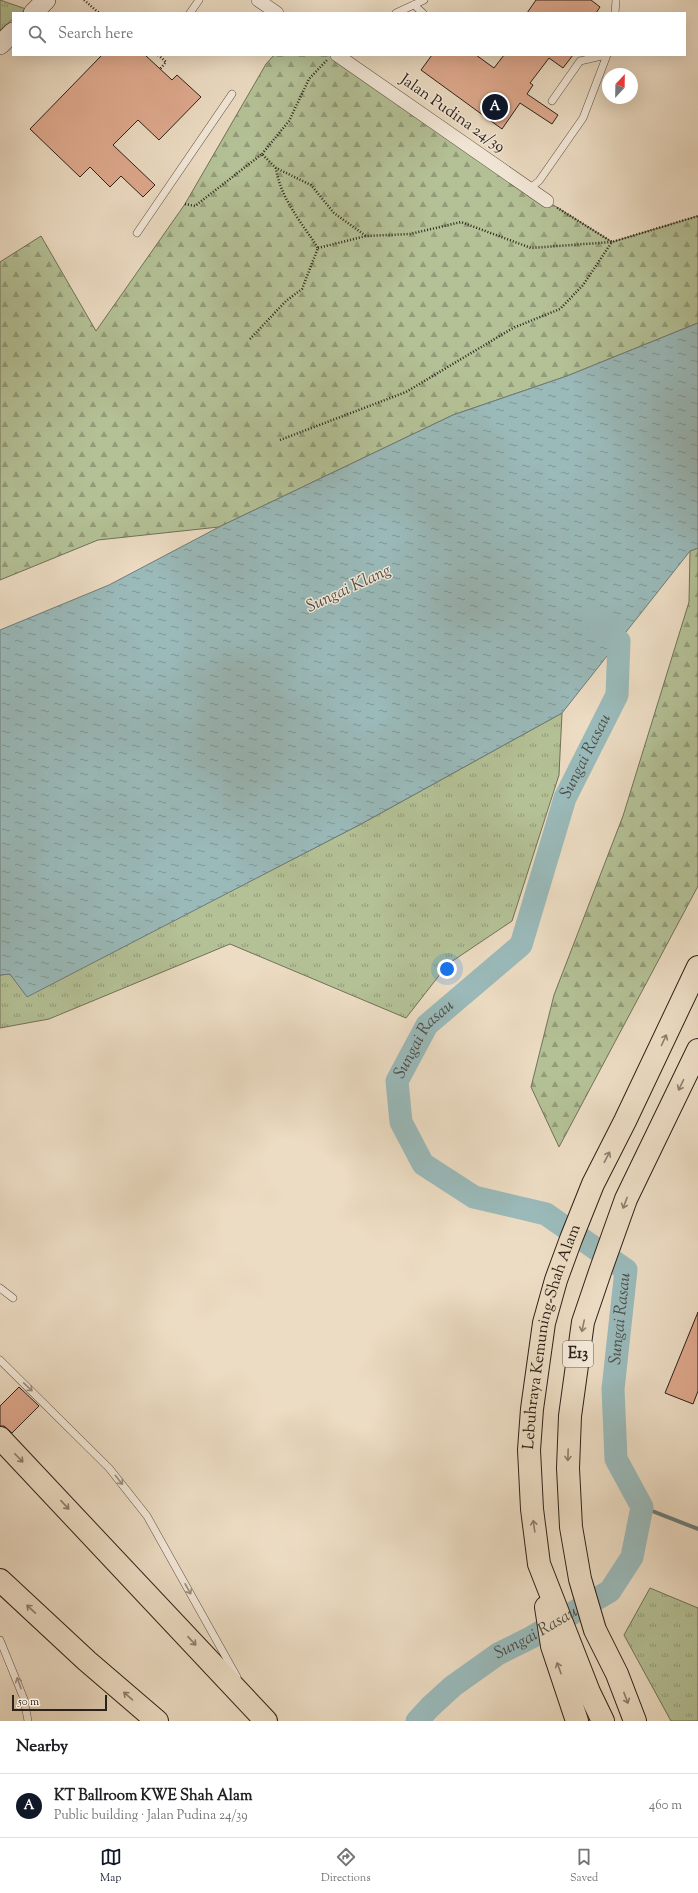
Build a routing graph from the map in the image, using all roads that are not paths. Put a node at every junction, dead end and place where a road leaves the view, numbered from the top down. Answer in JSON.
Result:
{"nodes":[{"id":1,"x":199,"y":0,"type":"edge"},
{"id":2,"x":258,"y":0,"type":"edge"},
{"id":3,"x":424,"y":0,"type":"edge"},
{"id":4,"x":616,"y":0,"type":"edge"},
{"id":5,"x":414,"y":5,"type":"junction"},
{"id":6,"x":191,"y":12,"type":"edge"},
{"id":7,"x":276,"y":12,"type":"edge"},
{"id":8,"x":398,"y":12,"type":"edge"},
{"id":9,"x":422,"y":12,"type":"edge"},
{"id":10,"x":615,"y":12,"type":"edge"},
{"id":11,"x":12,"y":33,"type":"edge"},
{"id":12,"x":0,"y":45,"type":"edge"},
{"id":13,"x":338,"y":56,"type":"edge"},
{"id":14,"x":602,"y":56,"type":"edge"},
{"id":15,"x":606,"y":56,"type":"edge"},
{"id":16,"x":232,"y":94,"type":"dead end"},
{"id":17,"x":552,"y":101,"type":"dead end"},
{"id":18,"x":529,"y":189,"type":"junction"},
{"id":19,"x":547,"y":201,"type":"road end"},
{"id":20,"x":137,"y":233,"type":"dead end"},
{"id":21,"x":698,"y":967,"type":"edge"},
{"id":22,"x":698,"y":1050,"type":"edge"},
{"id":23,"x":0,"y":1288,"type":"edge"},
{"id":24,"x":12,"y":1298,"type":"dead end"},
{"id":25,"x":0,"y":1360,"type":"edge"},
{"id":26,"x":0,"y":1438,"type":"edge"},
{"id":27,"x":0,"y":1580,"type":"edge"},
{"id":28,"x":0,"y":1640,"type":"edge"},
{"id":29,"x":580,"y":1706,"type":"edge"},
{"id":30,"x":260,"y":1713,"type":"edge"},
{"id":31,"x":28,"y":1721,"type":"edge"},
{"id":32,"x":157,"y":1721,"type":"edge"},
{"id":33,"x":604,"y":1721,"type":"edge"},
{"id":34,"x":635,"y":1721,"type":"edge"}],
"edges":[{"from":1,"to":6,"type":"lane"},
{"from":2,"to":7,"type":"street"},
{"from":3,"to":5,"type":"lane"},
{"from":4,"to":10,"type":"lane"},
{"from":5,"to":8,"type":"lane"},
{"from":5,"to":9,"type":"lane"},
{"from":11,"to":12,"type":"street"},
{"from":13,"to":18,"type":"street","name":"Jalan Pudina 24/39"},
{"from":14,"to":17,"type":"lane"},
{"from":15,"to":18,"type":"lane"},
{"from":16,"to":20,"type":"lane"},
{"from":18,"to":19,"type":"street","name":"Jalan Pudina 24/39"},
{"from":29,"to":21,"type":"highway","name":"Lebuhraya Kemuning-Shah Alam","number":"E13","one_way":true},
{"from":22,"to":34,"type":"highway","name":"Lebuhraya Kemuning-Shah Alam","number":"E13","one_way":true},
{"from":23,"to":24,"type":"lane"},
{"from":25,"to":30,"type":"lane","one_way":true},
{"from":26,"to":30,"type":"highway","one_way":true},
{"from":32,"to":27,"type":"highway","one_way":true},
{"from":31,"to":28,"type":"lane","one_way":true},
{"from":29,"to":33,"type":"highway"}]}
